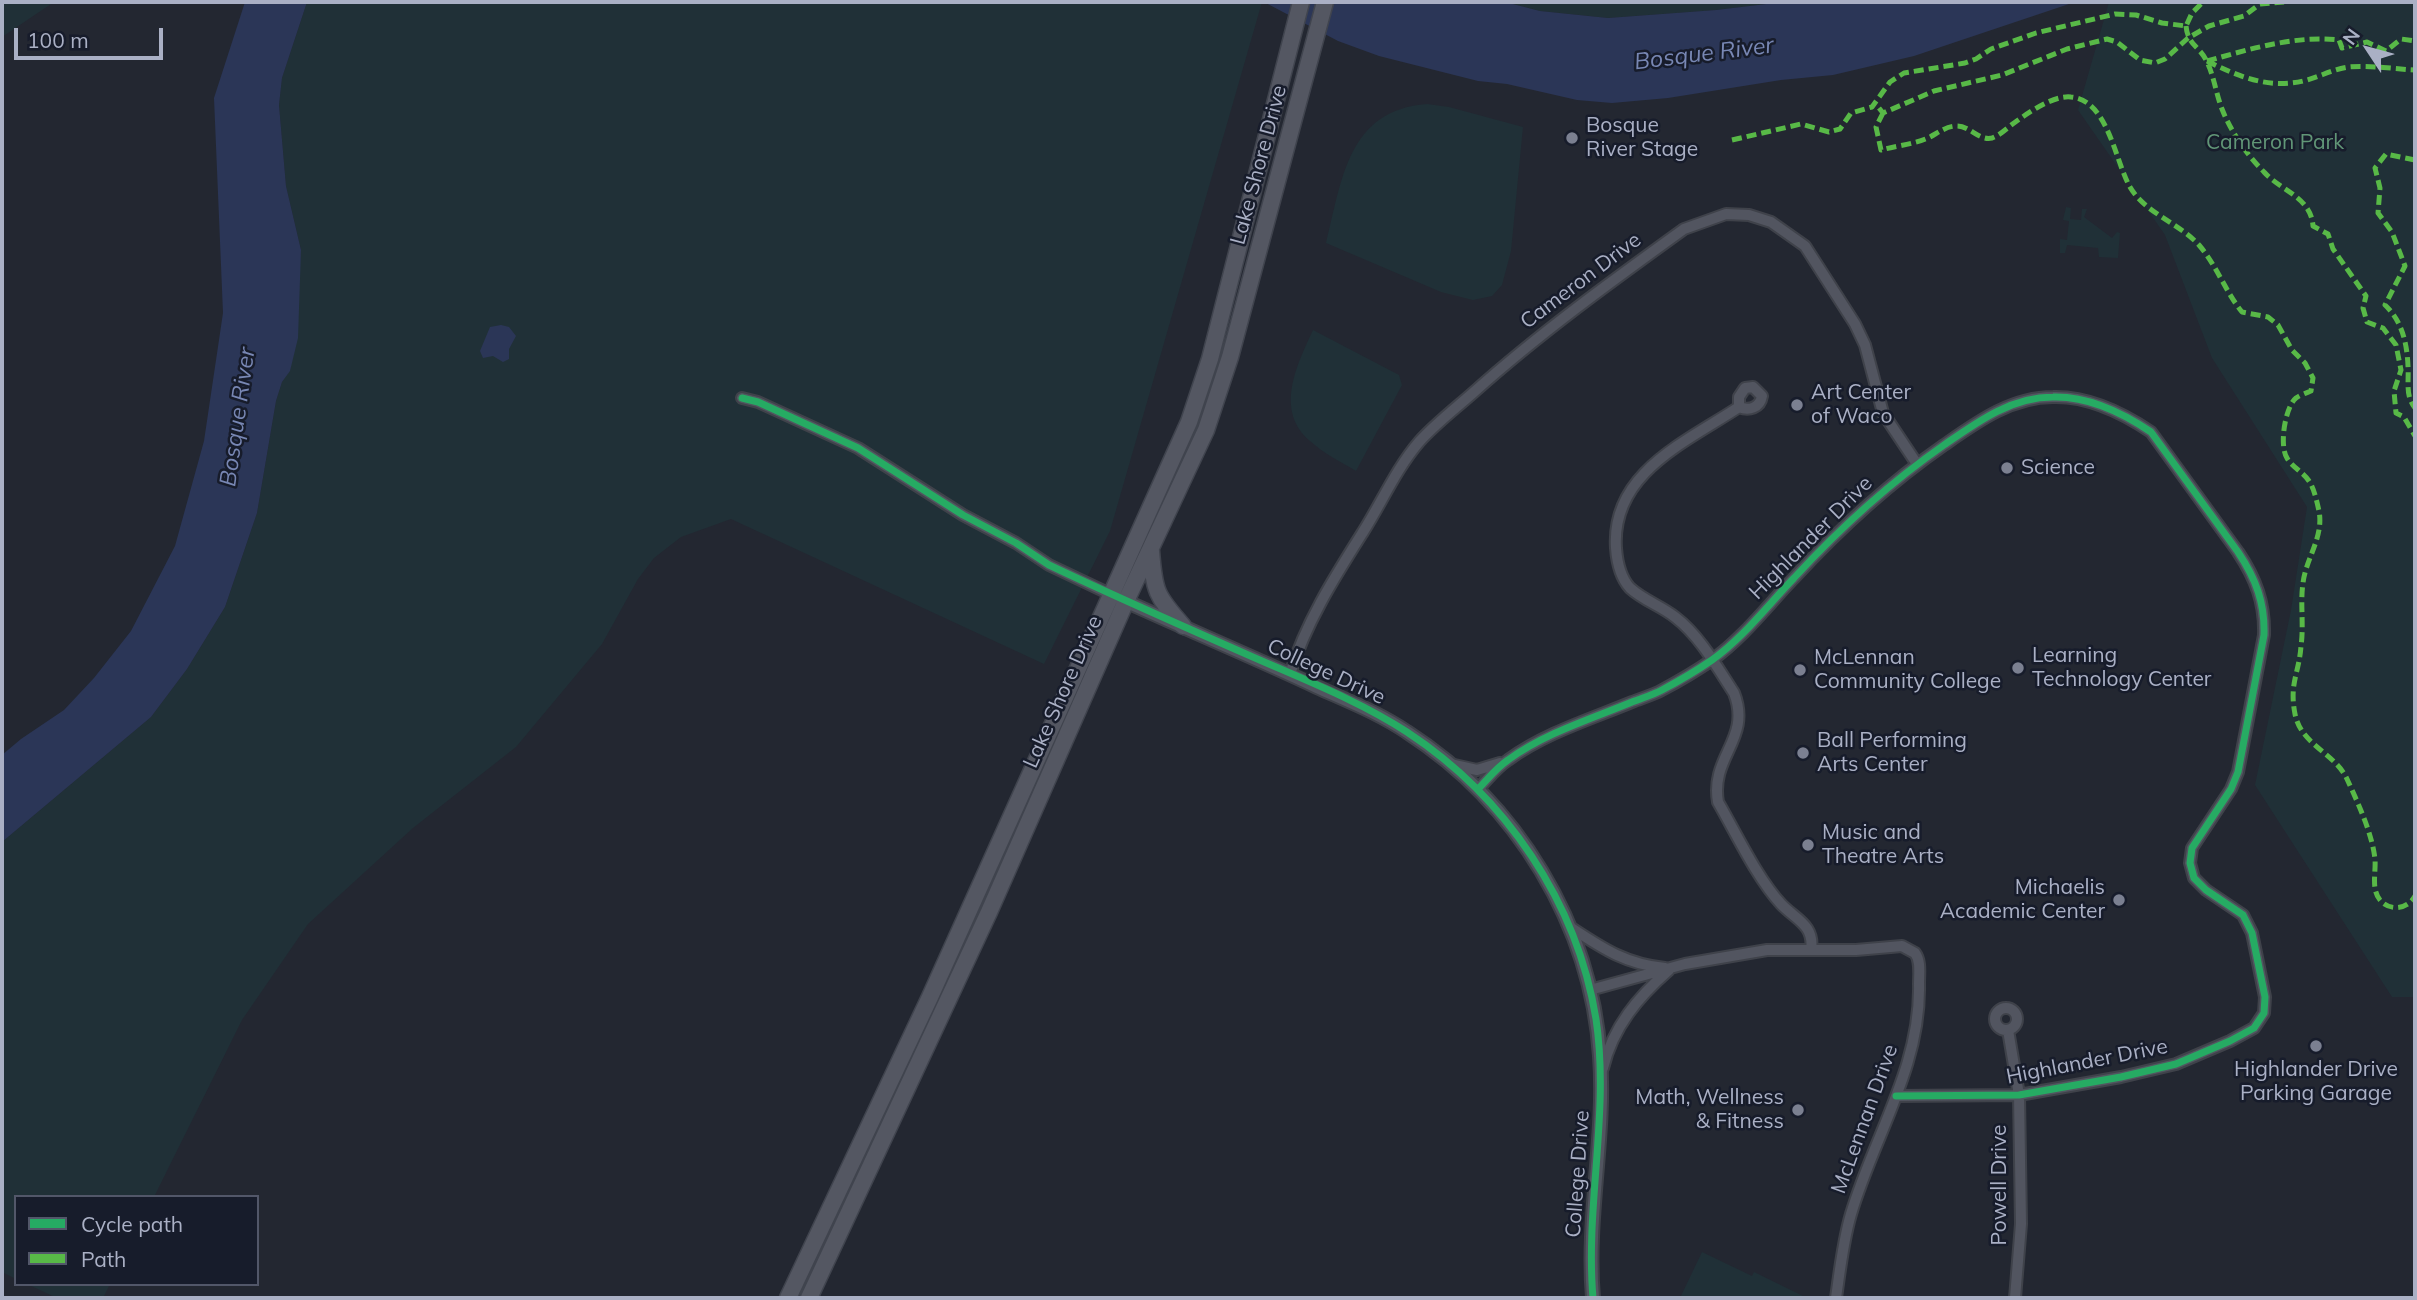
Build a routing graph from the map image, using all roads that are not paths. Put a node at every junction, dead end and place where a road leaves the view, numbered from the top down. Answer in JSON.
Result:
{"nodes":[{"id":1,"x":1301,"y":2,"type":"edge"},
{"id":2,"x":1325,"y":2,"type":"edge"},
{"id":3,"x":742,"y":398,"type":"dead end"},
{"id":4,"x":1739,"y":407,"type":"dead end"},
{"id":5,"x":1917,"y":464,"type":"junction"},
{"id":6,"x":1151,"y":548,"type":"junction"},
{"id":7,"x":1110,"y":594,"type":"junction"},
{"id":8,"x":1126,"y":601,"type":"junction"},
{"id":9,"x":1183,"y":626,"type":"junction"},
{"id":10,"x":1711,"y":660,"type":"junction"},
{"id":11,"x":1290,"y":674,"type":"junction"},
{"id":12,"x":1509,"y":759,"type":"junction"},
{"id":13,"x":1450,"y":764,"type":"junction"},
{"id":14,"x":1478,"y":789,"type":"junction"},
{"id":15,"x":1570,"y":927,"type":"junction"},
{"id":16,"x":1811,"y":950,"type":"junction"},
{"id":17,"x":1671,"y":968,"type":"junction"},
{"id":18,"x":1590,"y":990,"type":"junction"},
{"id":19,"x":2008,"y":1030,"type":"dead end"},
{"id":20,"x":1601,"y":1079,"type":"junction"},
{"id":21,"x":2019,"y":1095,"type":"junction"},
{"id":22,"x":1896,"y":1096,"type":"junction"},
{"id":23,"x":788,"y":1298,"type":"edge"},
{"id":24,"x":809,"y":1298,"type":"edge"},
{"id":25,"x":1593,"y":1298,"type":"edge"},
{"id":26,"x":1836,"y":1298,"type":"edge"},
{"id":27,"x":2015,"y":1298,"type":"edge"}],
"edges":[{"from":1,"to":7,"type":"main road","name":"Lake Shore Drive"},
{"from":2,"to":6,"type":"main road","name":"Lake Shore Drive"},
{"from":3,"to":7,"type":"street"},
{"from":4,"to":10,"type":"street"},
{"from":5,"to":10,"type":"street","name":"Highlander Drive"},
{"from":5,"to":11,"type":"street","name":"Cameron Drive"},
{"from":5,"to":21,"type":"street","name":"Highlander Drive"},
{"from":6,"to":8,"type":"main road","name":"Lake Shore Drive"},
{"from":6,"to":9,"type":"main road"},
{"from":7,"to":8,"type":"street","name":"College Drive"},
{"from":7,"to":23,"type":"main road","name":"Lake Shore Drive"},
{"from":8,"to":9,"type":"street","name":"College Drive"},
{"from":8,"to":24,"type":"main road","name":"Lake Shore Drive"},
{"from":9,"to":11,"type":"street","name":"College Drive"},
{"from":10,"to":12,"type":"street","name":"Highlander Drive"},
{"from":10,"to":16,"type":"street"},
{"from":11,"to":13,"type":"street","name":"College Drive"},
{"from":12,"to":13,"type":"street","name":"Highlander Drive"},
{"from":12,"to":14,"type":"street","name":"Highlander Drive"},
{"from":13,"to":14,"type":"street","name":"College Drive"},
{"from":14,"to":15,"type":"street","name":"College Drive"},
{"from":15,"to":17,"type":"street"},
{"from":15,"to":18,"type":"street","name":"College Drive"},
{"from":16,"to":17,"type":"street"},
{"from":16,"to":22,"type":"street","name":"McLennan Drive"},
{"from":17,"to":18,"type":"street"},
{"from":17,"to":20,"type":"street"},
{"from":18,"to":20,"type":"street","name":"College Drive"},
{"from":19,"to":21,"type":"street","name":"Powell Drive"},
{"from":20,"to":25,"type":"street","name":"College Drive"},
{"from":21,"to":22,"type":"street","name":"Highlander Drive"},
{"from":21,"to":27,"type":"street","name":"Powell Drive"},
{"from":22,"to":26,"type":"street","name":"McLennan Drive"}]}
